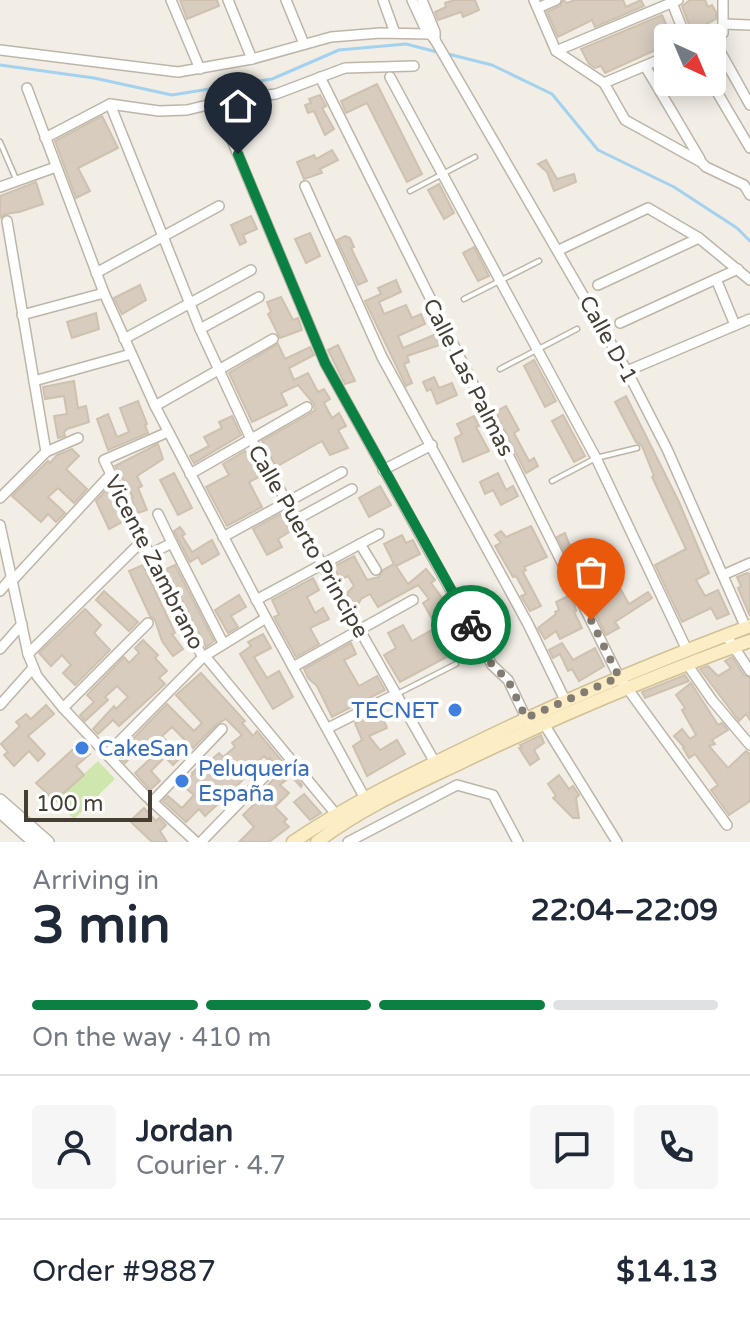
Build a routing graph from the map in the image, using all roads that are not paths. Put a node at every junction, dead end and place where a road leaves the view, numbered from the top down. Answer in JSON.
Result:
{"nodes":[{"id":1,"x":171,"y":0,"type":"edge"},
{"id":2,"x":228,"y":0,"type":"edge"},
{"id":3,"x":286,"y":0,"type":"edge"},
{"id":4,"x":383,"y":0,"type":"edge"},
{"id":5,"x":412,"y":0,"type":"edge"},
{"id":6,"x":556,"y":0,"type":"edge"},
{"id":7,"x":723,"y":0,"type":"edge"},
{"id":8,"x":426,"y":1,"type":"edge"},
{"id":9,"x":673,"y":1,"type":"edge"},
{"id":10,"x":536,"y":4,"type":"edge"},
{"id":11,"x":681,"y":24,"type":"edge"},
{"id":12,"x":723,"y":24,"type":"edge"},
{"id":13,"x":726,"y":24,"type":"edge"},
{"id":14,"x":750,"y":25,"type":"edge"},
{"id":15,"x":395,"y":33,"type":"junction"},
{"id":16,"x":432,"y":37,"type":"junction"},
{"id":17,"x":304,"y":44,"type":"junction"},
{"id":18,"x":0,"y":50,"type":"edge"},
{"id":19,"x":556,"y":51,"type":"junction"},
{"id":20,"x":252,"y":59,"type":"junction"},
{"id":21,"x":654,"y":62,"type":"edge"},
{"id":22,"x":726,"y":64,"type":"edge"},
{"id":23,"x":414,"y":66,"type":"dead end"},
{"id":24,"x":645,"y":66,"type":"junction"},
{"id":25,"x":200,"y":69,"type":"junction"},
{"id":26,"x":320,"y":77,"type":"junction"},
{"id":27,"x":390,"y":77,"type":"dead end"},
{"id":28,"x":604,"y":83,"type":"junction"},
{"id":29,"x":27,"y":88,"type":"dead end"},
{"id":30,"x":719,"y":96,"type":"edge"},
{"id":31,"x":216,"y":102,"type":"junction"},
{"id":32,"x":110,"y":104,"type":"junction"},
{"id":33,"x":750,"y":105,"type":"edge"},
{"id":34,"x":45,"y":138,"type":"junction"},
{"id":35,"x":0,"y":142,"type":"edge"},
{"id":36,"x":750,"y":148,"type":"edge"},
{"id":37,"x":475,"y":157,"type":"dead end"},
{"id":38,"x":701,"y":162,"type":"junction"},
{"id":39,"x":56,"y":167,"type":"junction"},
{"id":40,"x":443,"y":175,"type":"junction"},
{"id":41,"x":17,"y":181,"type":"junction"},
{"id":42,"x":747,"y":183,"type":"edge"},
{"id":43,"x":305,"y":186,"type":"dead end"},
{"id":44,"x":0,"y":187,"type":"edge"},
{"id":45,"x":410,"y":191,"type":"dead end"},
{"id":46,"x":750,"y":195,"type":"edge"},
{"id":47,"x":219,"y":206,"type":"dead end"},
{"id":48,"x":7,"y":221,"type":"dead end"},
{"id":49,"x":163,"y":237,"type":"junction"},
{"id":50,"x":699,"y":238,"type":"junction"},
{"id":51,"x":559,"y":250,"type":"junction"},
{"id":52,"x":539,"y":261,"type":"dead end"},
{"id":53,"x":738,"y":269,"type":"junction"},
{"id":54,"x":251,"y":270,"type":"dead end"},
{"id":55,"x":96,"y":273,"type":"junction"},
{"id":56,"x":716,"y":279,"type":"junction"},
{"id":57,"x":502,"y":280,"type":"junction"},
{"id":58,"x":750,"y":280,"type":"edge"},
{"id":59,"x":598,"y":285,"type":"dead end"},
{"id":60,"x":104,"y":293,"type":"junction"},
{"id":61,"x":259,"y":297,"type":"dead end"},
{"id":62,"x":464,"y":299,"type":"dead end"},
{"id":63,"x":189,"y":303,"type":"junction"},
{"id":64,"x":22,"y":315,"type":"junction"},
{"id":65,"x":750,"y":319,"type":"edge"},
{"id":66,"x":620,"y":323,"type":"dead end"},
{"id":67,"x":735,"y":325,"type":"junction"},
{"id":68,"x":200,"y":329,"type":"junction"},
{"id":69,"x":577,"y":329,"type":"dead end"},
{"id":70,"x":124,"y":339,"type":"junction"},
{"id":71,"x":273,"y":339,"type":"dead end"},
{"id":72,"x":539,"y":349,"type":"junction"},
{"id":73,"x":131,"y":354,"type":"junction"},
{"id":74,"x":217,"y":369,"type":"junction"},
{"id":75,"x":500,"y":369,"type":"dead end"},
{"id":76,"x":627,"y":371,"type":"junction"},
{"id":77,"x":34,"y":381,"type":"junction"},
{"id":78,"x":155,"y":406,"type":"junction"},
{"id":79,"x":307,"y":407,"type":"dead end"},
{"id":80,"x":168,"y":432,"type":"junction"},
{"id":81,"x":78,"y":438,"type":"dead end"},
{"id":82,"x":251,"y":439,"type":"junction"},
{"id":83,"x":432,"y":445,"type":"junction"},
{"id":84,"x":637,"y":448,"type":"dead end"},
{"id":85,"x":46,"y":452,"type":"junction"},
{"id":86,"x":596,"y":458,"type":"junction"},
{"id":87,"x":383,"y":470,"type":"junction"},
{"id":88,"x":342,"y":472,"type":"dead end"},
{"id":89,"x":111,"y":474,"type":"junction"},
{"id":90,"x":190,"y":474,"type":"junction"},
{"id":91,"x":552,"y":481,"type":"dead end"},
{"id":92,"x":352,"y":489,"type":"dead end"},
{"id":93,"x":0,"y":498,"type":"edge"},
{"id":94,"x":287,"y":502,"type":"junction"},
{"id":95,"x":158,"y":514,"type":"dead end"},
{"id":96,"x":297,"y":519,"type":"junction"},
{"id":97,"x":0,"y":528,"type":"edge"},
{"id":98,"x":379,"y":534,"type":"dead end"},
{"id":99,"x":223,"y":537,"type":"junction"},
{"id":100,"x":143,"y":540,"type":"junction"},
{"id":101,"x":172,"y":543,"type":"junction"},
{"id":102,"x":360,"y":544,"type":"junction"},
{"id":103,"x":150,"y":554,"type":"junction"},
{"id":104,"x":750,"y":563,"type":"edge"},
{"id":105,"x":322,"y":565,"type":"junction"},
{"id":106,"x":376,"y":570,"type":"dead end"},
{"id":107,"x":723,"y":575,"type":"junction"},
{"id":108,"x":12,"y":579,"type":"junction"},
{"id":109,"x":0,"y":591,"type":"edge"},
{"id":110,"x":256,"y":600,"type":"junction"},
{"id":111,"x":413,"y":600,"type":"dead end"},
{"id":112,"x":266,"y":618,"type":"junction"},
{"id":113,"x":148,"y":623,"type":"dead end"},
{"id":114,"x":22,"y":624,"type":"junction"},
{"id":115,"x":749,"y":627,"type":"edge"},
{"id":116,"x":360,"y":630,"type":"junction"},
{"id":117,"x":726,"y":635,"type":"junction"},
{"id":118,"x":750,"y":641,"type":"edge"},
{"id":119,"x":223,"y":643,"type":"junction"},
{"id":120,"x":733,"y":647,"type":"junction"},
{"id":121,"x":0,"y":649,"type":"edge"},
{"id":122,"x":28,"y":654,"type":"junction"},
{"id":123,"x":204,"y":657,"type":"junction"},
{"id":124,"x":687,"y":657,"type":"junction"},
{"id":125,"x":456,"y":664,"type":"dead end"},
{"id":126,"x":293,"y":667,"type":"junction"},
{"id":127,"x":33,"y":668,"type":"junction"},
{"id":128,"x":750,"y":671,"type":"edge"},
{"id":129,"x":622,"y":682,"type":"junction"},
{"id":130,"x":396,"y":694,"type":"junction"},
{"id":131,"x":565,"y":700,"type":"junction"},
{"id":132,"x":0,"y":705,"type":"edge"},
{"id":133,"x":63,"y":708,"type":"junction"},
{"id":134,"x":534,"y":724,"type":"junction"},
{"id":135,"x":328,"y":728,"type":"junction"},
{"id":136,"x":222,"y":729,"type":"dead end"},
{"id":137,"x":750,"y":745,"type":"edge"},
{"id":138,"x":107,"y":754,"type":"junction"},
{"id":139,"x":438,"y":767,"type":"junction"},
{"id":140,"x":266,"y":775,"type":"dead end"},
{"id":141,"x":0,"y":800,"type":"edge"},
{"id":142,"x":152,"y":802,"type":"junction"},
{"id":143,"x":368,"y":802,"type":"junction"},
{"id":144,"x":0,"y":812,"type":"edge"},
{"id":145,"x":339,"y":818,"type":"junction"},
{"id":146,"x":727,"y":825,"type":"dead end"},
{"id":147,"x":34,"y":842,"type":"edge"},
{"id":148,"x":48,"y":842,"type":"edge"},
{"id":149,"x":198,"y":842,"type":"edge"},
{"id":150,"x":293,"y":842,"type":"edge"},
{"id":151,"x":317,"y":842,"type":"edge"},
{"id":152,"x":348,"y":842,"type":"edge"},
{"id":153,"x":518,"y":842,"type":"edge"},
{"id":154,"x":617,"y":842,"type":"edge"}],
"edges":[{"from":1,"to":25,"type":"street"},
{"from":2,"to":20,"type":"street"},
{"from":3,"to":17,"type":"street"},
{"from":4,"to":15,"type":"street"},
{"from":5,"to":16,"type":"street"},
{"from":6,"to":10,"type":"street"},
{"from":7,"to":12,"type":"street"},
{"from":8,"to":16,"type":"street"},
{"from":9,"to":11,"type":"street"},
{"from":9,"to":19,"type":"street"},
{"from":10,"to":19,"type":"street"},
{"from":13,"to":14,"type":"street"},
{"from":15,"to":16,"type":"street"},
{"from":15,"to":17,"type":"street"},
{"from":16,"to":51,"type":"street","name":"Calle D-1"},
{"from":17,"to":20,"type":"street"},
{"from":18,"to":25,"type":"street"},
{"from":19,"to":28,"type":"street"},
{"from":20,"to":25,"type":"street"},
{"from":21,"to":24,"type":"street"},
{"from":22,"to":33,"type":"street"},
{"from":23,"to":26,"type":"street"},
{"from":24,"to":28,"type":"street"},
{"from":24,"to":38,"type":"street"},
{"from":26,"to":31,"type":"street"},
{"from":26,"to":129,"type":"street","name":"Calle Las Palmas"},
{"from":27,"to":40,"type":"street"},
{"from":28,"to":38,"type":"street"},
{"from":29,"to":34,"type":"street"},
{"from":30,"to":36,"type":"street"},
{"from":31,"to":32,"type":"street"},
{"from":31,"to":87,"type":"street"},
{"from":32,"to":34,"type":"street"},
{"from":32,"to":49,"type":"street","name":"Calle Puerto Principe"},
{"from":34,"to":39,"type":"street"},
{"from":35,"to":41,"type":"lane"},
{"from":37,"to":40,"type":"lane"},
{"from":38,"to":42,"type":"street"},
{"from":39,"to":41,"type":"street"},
{"from":39,"to":55,"type":"street"},
{"from":40,"to":45,"type":"lane"},
{"from":40,"to":57,"type":"street"},
{"from":41,"to":44,"type":"street"},
{"from":42,"to":46,"type":"street"},
{"from":43,"to":83,"type":"street"},
{"from":47,"to":49,"type":"street"},
{"from":48,"to":64,"type":"street"},
{"from":49,"to":55,"type":"street"},
{"from":49,"to":63,"type":"street","name":"Calle Puerto Principe"},
{"from":50,"to":51,"type":"street"},
{"from":50,"to":53,"type":"street"},
{"from":50,"to":59,"type":"street"},
{"from":51,"to":76,"type":"street","name":"Calle D-1"},
{"from":52,"to":57,"type":"lane"},
{"from":53,"to":56,"type":"street"},
{"from":53,"to":58,"type":"street"},
{"from":54,"to":63,"type":"street"},
{"from":55,"to":60,"type":"street"},
{"from":56,"to":66,"type":"street"},
{"from":56,"to":67,"type":"street"},
{"from":57,"to":62,"type":"lane"},
{"from":57,"to":72,"type":"street"},
{"from":60,"to":64,"type":"street"},
{"from":60,"to":70,"type":"street"},
{"from":61,"to":68,"type":"street"},
{"from":63,"to":68,"type":"street","name":"Calle Puerto Principe"},
{"from":63,"to":70,"type":"street"},
{"from":64,"to":77,"type":"street"},
{"from":65,"to":67,"type":"street"},
{"from":67,"to":76,"type":"street"},
{"from":68,"to":74,"type":"street","name":"Calle Puerto Principe"},
{"from":69,"to":72,"type":"lane"},
{"from":70,"to":73,"type":"street"},
{"from":71,"to":74,"type":"street"},
{"from":72,"to":75,"type":"lane"},
{"from":72,"to":86,"type":"street"},
{"from":73,"to":77,"type":"street"},
{"from":73,"to":78,"type":"street"},
{"from":74,"to":78,"type":"street"},
{"from":74,"to":82,"type":"street","name":"Calle Puerto Principe"},
{"from":76,"to":107,"type":"street","name":"Calle D-1"},
{"from":77,"to":85,"type":"street"},
{"from":78,"to":80,"type":"street"},
{"from":79,"to":82,"type":"street"},
{"from":80,"to":89,"type":"street","name":"Vicente Zambrano"},
{"from":80,"to":90,"type":"street"},
{"from":81,"to":85,"type":"street"},
{"from":82,"to":90,"type":"street"},
{"from":82,"to":94,"type":"street","name":"Calle Puerto Principe"},
{"from":83,"to":87,"type":"street"},
{"from":83,"to":131,"type":"street"},
{"from":84,"to":86,"type":"lane"},
{"from":85,"to":93,"type":"street"},
{"from":86,"to":91,"type":"lane"},
{"from":86,"to":124,"type":"street"},
{"from":87,"to":134,"type":"street"},
{"from":88,"to":94,"type":"street"},
{"from":89,"to":100,"type":"street","name":"Vicente Zambrano"},
{"from":89,"to":108,"type":"street"},
{"from":90,"to":99,"type":"street"},
{"from":92,"to":96,"type":"street"},
{"from":94,"to":96,"type":"street","name":"Calle Puerto Principe"},
{"from":94,"to":99,"type":"street"},
{"from":95,"to":101,"type":"street"},
{"from":96,"to":105,"type":"street","name":"Calle Puerto Principe"},
{"from":97,"to":108,"type":"street"},
{"from":98,"to":102,"type":"street"},
{"from":99,"to":110,"type":"street"},
{"from":100,"to":103,"type":"street","name":"Vicente Zambrano"},
{"from":100,"to":122,"type":"street"},
{"from":101,"to":103,"type":"street"},
{"from":101,"to":119,"type":"street"},
{"from":102,"to":105,"type":"street"},
{"from":102,"to":106,"type":"street"},
{"from":103,"to":123,"type":"street","name":"Vicente Zambrano"},
{"from":104,"to":107,"type":"street"},
{"from":105,"to":110,"type":"street"},
{"from":105,"to":116,"type":"street","name":"Calle Puerto Principe"},
{"from":107,"to":115,"type":"street","name":"Calle D-1"},
{"from":108,"to":109,"type":"street"},
{"from":108,"to":114,"type":"street"},
{"from":110,"to":112,"type":"street"},
{"from":111,"to":116,"type":"street"},
{"from":112,"to":119,"type":"street"},
{"from":112,"to":126,"type":"street"},
{"from":113,"to":133,"type":"street"},
{"from":114,"to":121,"type":"street"},
{"from":114,"to":122,"type":"street"},
{"from":115,"to":117,"type":"main road"},
{"from":116,"to":126,"type":"street"},
{"from":116,"to":130,"type":"street","name":"Calle Puerto Principe"},
{"from":117,"to":120,"type":"street"},
{"from":117,"to":124,"type":"main road"},
{"from":118,"to":120,"type":"main road"},
{"from":119,"to":123,"type":"street"},
{"from":120,"to":124,"type":"main road"},
{"from":120,"to":128,"type":"street"},
{"from":122,"to":127,"type":"street"},
{"from":123,"to":138,"type":"street"},
{"from":123,"to":145,"type":"street","name":"Vicente Zambrano"},
{"from":124,"to":129,"type":"main road"},
{"from":124,"to":137,"type":"street"},
{"from":125,"to":130,"type":"lane"},
{"from":126,"to":135,"type":"street"},
{"from":127,"to":132,"type":"street"},
{"from":127,"to":133,"type":"street"},
{"from":129,"to":131,"type":"main road"},
{"from":129,"to":134,"type":"main road"},
{"from":129,"to":146,"type":"street","name":"Calle Las Palmas"},
{"from":130,"to":135,"type":"street"},
{"from":130,"to":139,"type":"street","name":"Calle Puerto Principe"},
{"from":131,"to":134,"type":"main road"},
{"from":133,"to":138,"type":"street"},
{"from":134,"to":139,"type":"main road"},
{"from":134,"to":154,"type":"street"},
{"from":135,"to":143,"type":"street"},
{"from":136,"to":142,"type":"street"},
{"from":138,"to":142,"type":"street"},
{"from":139,"to":143,"type":"main road"},
{"from":140,"to":149,"type":"street"},
{"from":141,"to":148,"type":"street"},
{"from":142,"to":149,"type":"street"},
{"from":143,"to":145,"type":"main road"},
{"from":144,"to":147,"type":"street"},
{"from":145,"to":150,"type":"main road"},
{"from":145,"to":151,"type":"main road"},
{"from":152,"to":153,"type":"street"}]}
